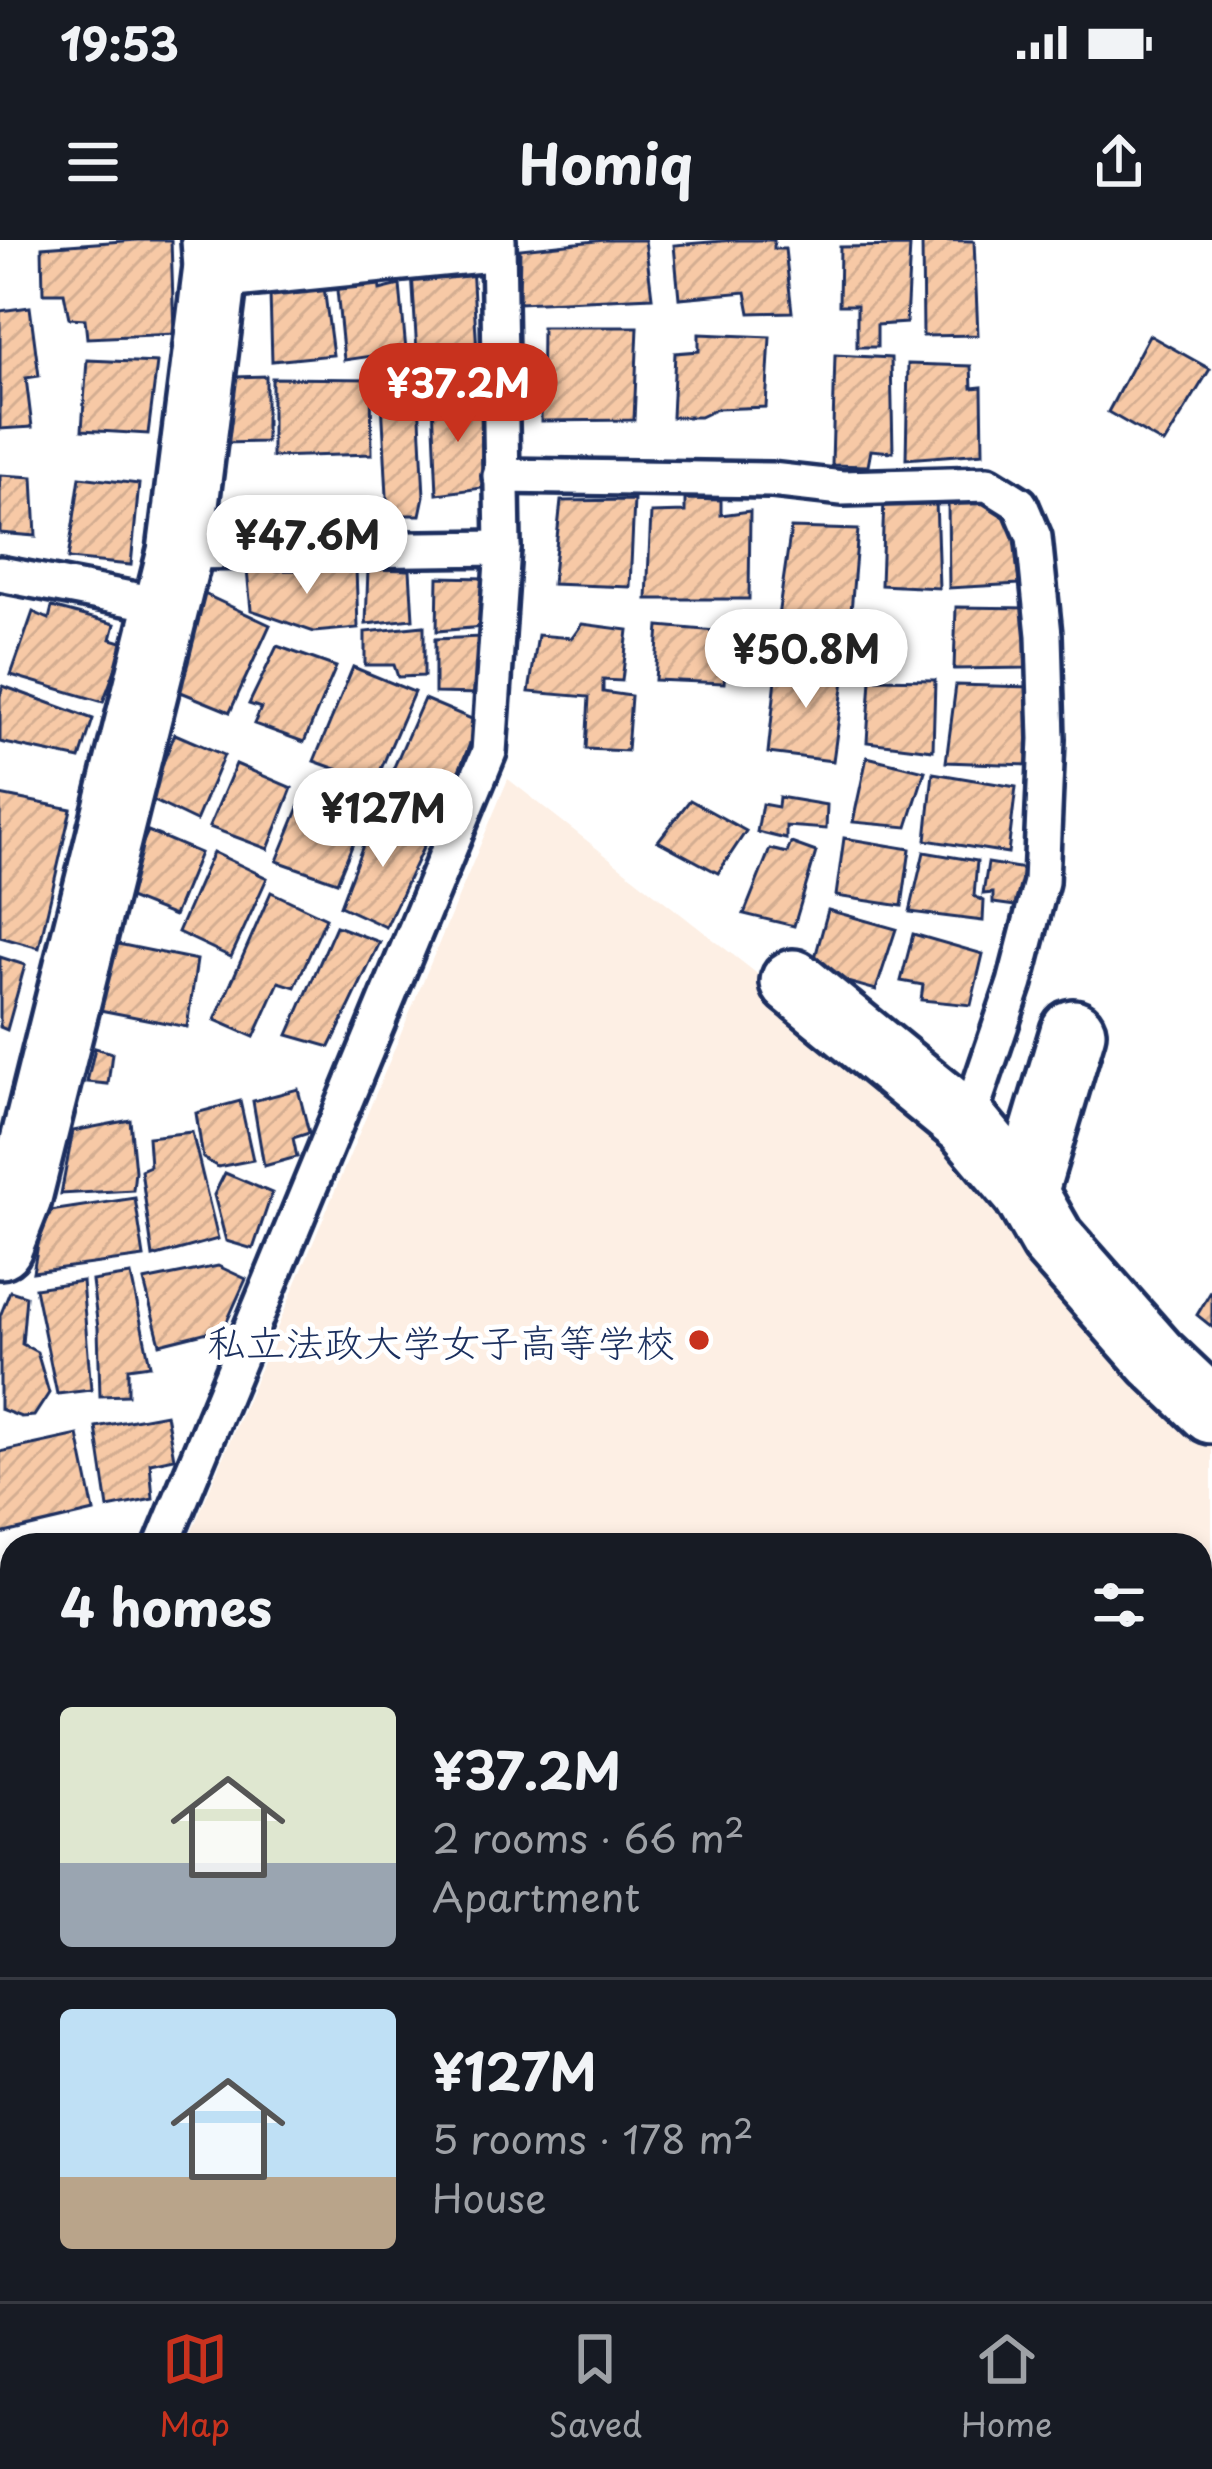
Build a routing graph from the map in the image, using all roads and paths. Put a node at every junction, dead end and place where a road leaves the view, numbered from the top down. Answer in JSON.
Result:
{"nodes":[{"id":1,"x":482,"y":240,"type":"edge"},
{"id":2,"x":498,"y":240,"type":"edge"},
{"id":3,"x":215,"y":254,"type":"edge"},
{"id":4,"x":500,"y":476,"type":"junction"},
{"id":5,"x":502,"y":548,"type":"junction"},
{"id":6,"x":0,"y":574,"type":"edge"},
{"id":7,"x":174,"y":579,"type":"junction"},
{"id":8,"x":793,"y":982,"type":"dead end"},
{"id":9,"x":1073,"y":1032,"type":"dead end"},
{"id":10,"x":967,"y":1124,"type":"junction"},
{"id":11,"x":1025,"y":1193,"type":"junction"},
{"id":12,"x":0,"y":1246,"type":"edge"},
{"id":13,"x":1212,"y":1411,"type":"edge"},
{"id":14,"x":167,"y":1533,"type":"edge"}],
"edges":[{"from":1,"to":3,"type":"street"},
{"from":2,"to":4,"type":"lane"},
{"from":3,"to":7,"type":"street"},
{"from":4,"to":5,"type":"lane"},
{"from":4,"to":10,"type":"lane"},
{"from":5,"to":7,"type":"lane"},
{"from":5,"to":14,"type":"lane"},
{"from":6,"to":7,"type":"lane"},
{"from":7,"to":12,"type":"street"},
{"from":8,"to":10,"type":"street"},
{"from":9,"to":11,"type":"street"},
{"from":10,"to":11,"type":"street"},
{"from":11,"to":13,"type":"street"}]}
